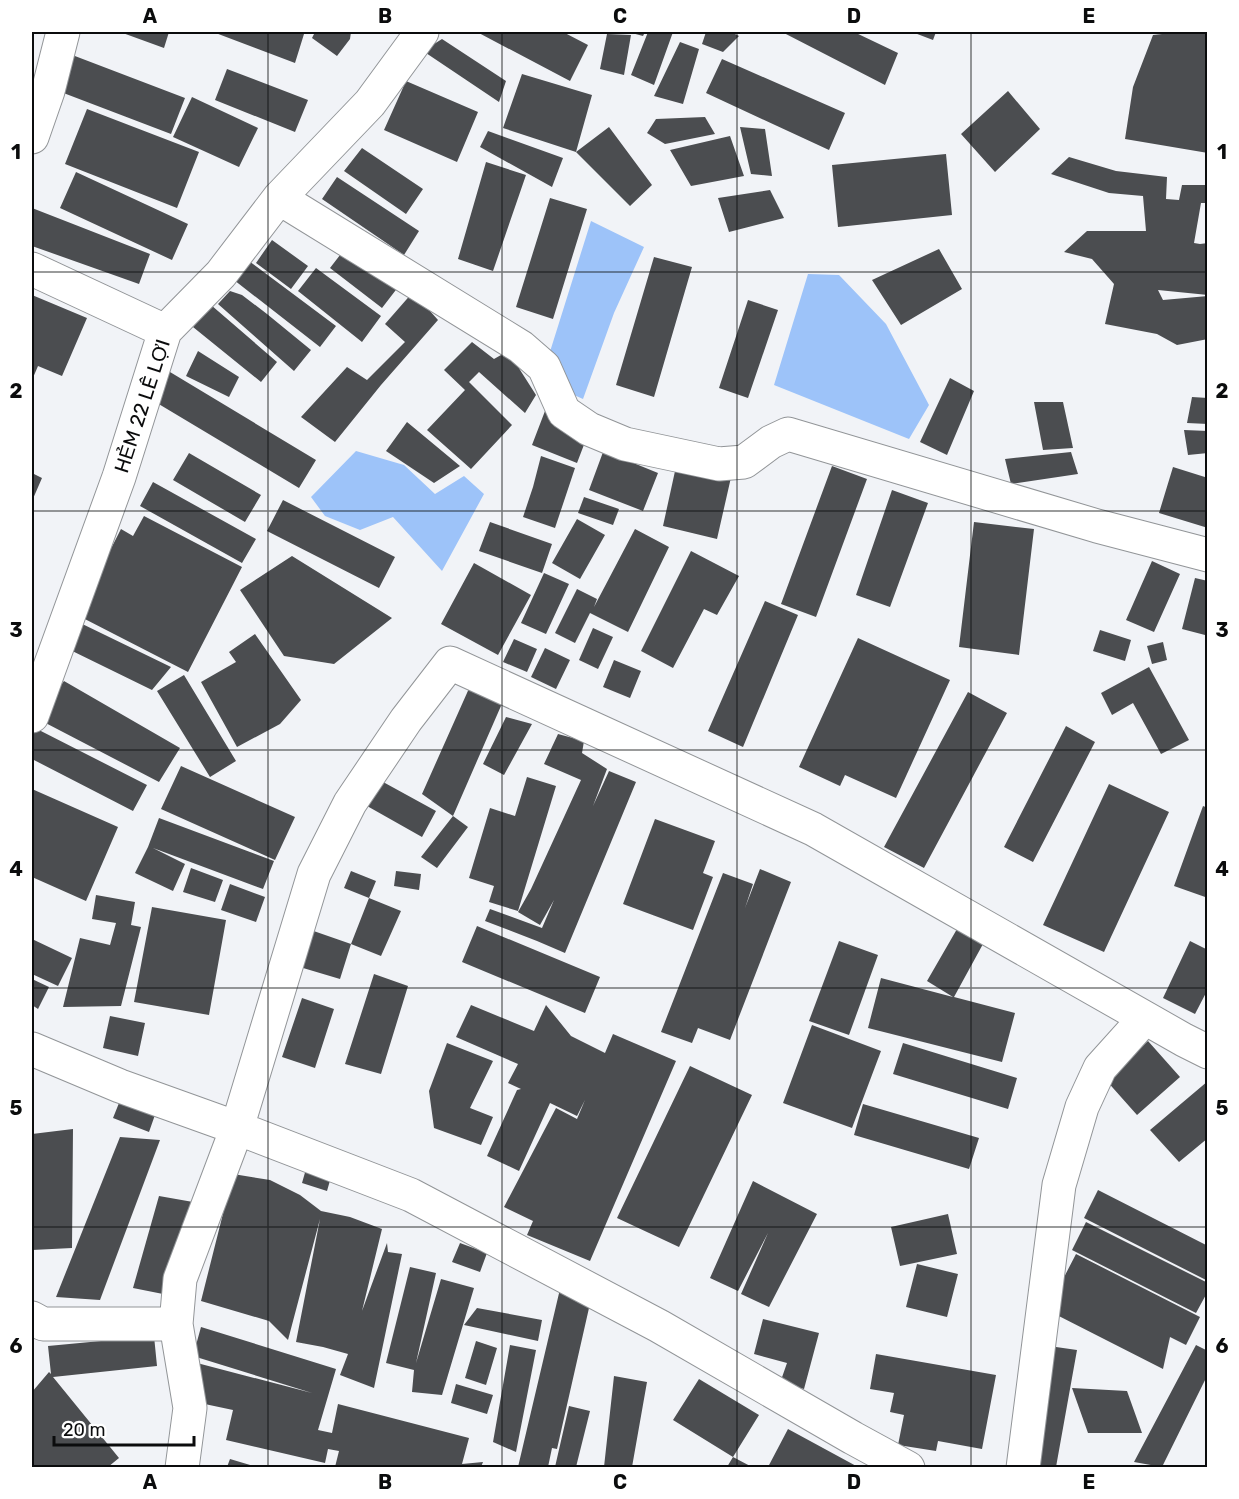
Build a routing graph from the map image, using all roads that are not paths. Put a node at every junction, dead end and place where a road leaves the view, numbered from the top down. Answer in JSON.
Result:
{"nodes":[{"id":1,"x":63,"y":32,"type":"edge"},
{"id":2,"x":422,"y":32,"type":"edge"},
{"id":3,"x":32,"y":137,"type":"edge"},
{"id":4,"x":279,"y":198,"type":"junction"},
{"id":5,"x":32,"y":268,"type":"edge"},
{"id":6,"x":165,"y":332,"type":"junction"},
{"id":7,"x":1208,"y":555,"type":"edge"},
{"id":8,"x":32,"y":716,"type":"edge"},
{"id":9,"x":1145,"y":1018,"type":"junction"},
{"id":10,"x":32,"y":1049,"type":"edge"},
{"id":11,"x":1208,"y":1052,"type":"edge"},
{"id":12,"x":237,"y":1128,"type":"junction"},
{"id":13,"x":32,"y":1318,"type":"edge"},
{"id":14,"x":176,"y":1324,"type":"junction"},
{"id":15,"x":182,"y":1467,"type":"edge"},
{"id":16,"x":908,"y":1467,"type":"edge"},
{"id":17,"x":1023,"y":1467,"type":"edge"}],
"edges":[{"from":1,"to":3,"type":"street"},
{"from":2,"to":4,"type":"street","name":"HẺM 22 LÊ LỢI"},
{"from":4,"to":6,"type":"street","name":"HẺM 22 LÊ LỢI"},
{"from":4,"to":7,"type":"street"},
{"from":5,"to":6,"type":"street"},
{"from":6,"to":8,"type":"street","name":"HẺM 22 LÊ LỢI"},
{"from":9,"to":11,"type":"street"},
{"from":9,"to":12,"type":"street"},
{"from":9,"to":17,"type":"street"},
{"from":10,"to":12,"type":"street"},
{"from":12,"to":14,"type":"street"},
{"from":12,"to":16,"type":"street"},
{"from":13,"to":14,"type":"street"},
{"from":14,"to":15,"type":"street"}]}
